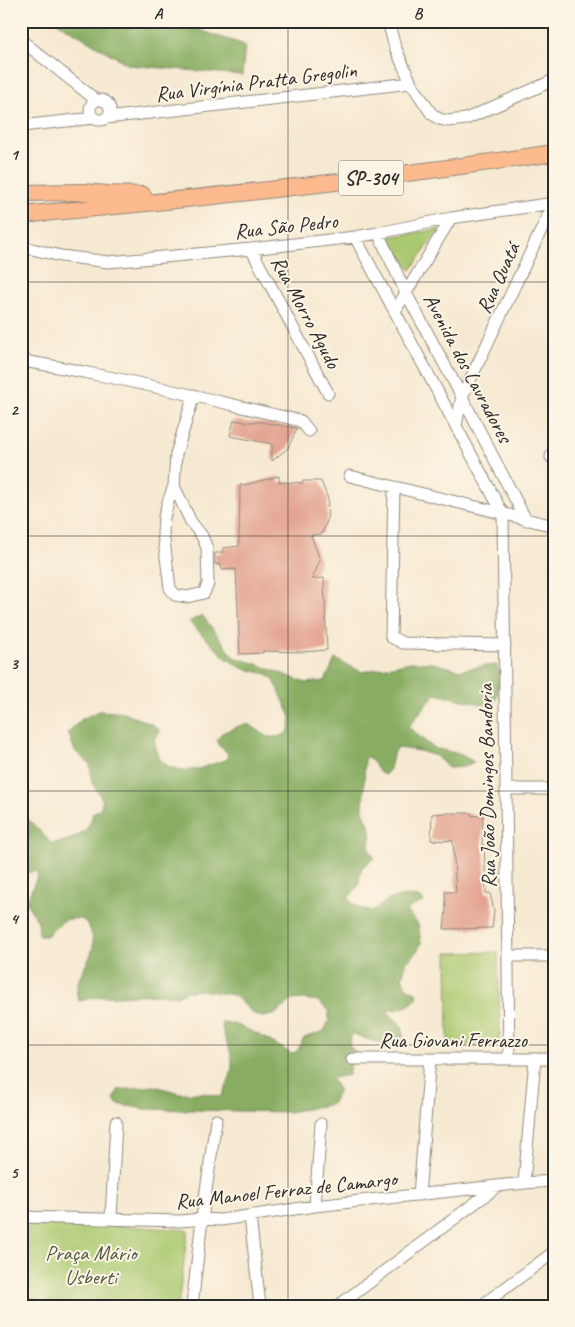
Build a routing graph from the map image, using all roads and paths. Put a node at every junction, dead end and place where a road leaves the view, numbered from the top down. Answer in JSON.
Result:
{"nodes":[{"id":1,"x":390,"y":21,"type":"edge"},
{"id":2,"x":21,"y":40,"type":"edge"},
{"id":3,"x":554,"y":80,"type":"edge"},
{"id":4,"x":411,"y":83,"type":"junction"},
{"id":5,"x":96,"y":100,"type":"junction"},
{"id":6,"x":94,"y":118,"type":"junction"},
{"id":7,"x":106,"y":118,"type":"junction"},
{"id":8,"x":21,"y":126,"type":"edge"},
{"id":9,"x":554,"y":153,"type":"edge"},
{"id":10,"x":21,"y":193,"type":"edge"},
{"id":11,"x":188,"y":200,"type":"junction"},
{"id":12,"x":554,"y":203,"type":"edge"},
{"id":13,"x":21,"y":216,"type":"edge"},
{"id":14,"x":451,"y":218,"type":"junction"},
{"id":15,"x":378,"y":233,"type":"junction"},
{"id":16,"x":355,"y":237,"type":"junction"},
{"id":17,"x":21,"y":248,"type":"edge"},
{"id":18,"x":251,"y":249,"type":"junction"},
{"id":19,"x":406,"y":293,"type":"junction"},
{"id":20,"x":395,"y":311,"type":"junction"},
{"id":21,"x":21,"y":361,"type":"edge"},
{"id":22,"x":328,"y":393,"type":"dead end"},
{"id":23,"x":194,"y":395,"type":"junction"},
{"id":24,"x":462,"y":397,"type":"junction"},
{"id":25,"x":456,"y":425,"type":"junction"},
{"id":26,"x":309,"y":431,"type":"dead end"},
{"id":27,"x":350,"y":476,"type":"dead end"},
{"id":28,"x":174,"y":486,"type":"junction"},
{"id":29,"x":394,"y":487,"type":"junction"},
{"id":30,"x":503,"y":514,"type":"junction"},
{"id":31,"x":526,"y":520,"type":"junction"},
{"id":32,"x":554,"y":526,"type":"edge"},
{"id":33,"x":505,"y":645,"type":"junction"},
{"id":34,"x":506,"y":789,"type":"junction"},
{"id":35,"x":554,"y":789,"type":"edge"},
{"id":36,"x":508,"y":956,"type":"junction"},
{"id":37,"x":554,"y":956,"type":"edge"},
{"id":38,"x":352,"y":1058,"type":"dead end"},
{"id":39,"x":430,"y":1059,"type":"junction"},
{"id":40,"x":509,"y":1059,"type":"junction"},
{"id":41,"x":554,"y":1059,"type":"edge"},
{"id":42,"x":535,"y":1060,"type":"junction"},
{"id":43,"x":216,"y":1120,"type":"dead end"},
{"id":44,"x":116,"y":1122,"type":"dead end"},
{"id":45,"x":321,"y":1124,"type":"dead end"},
{"id":46,"x":554,"y":1181,"type":"edge"},
{"id":47,"x":524,"y":1183,"type":"junction"},
{"id":48,"x":496,"y":1186,"type":"junction"},
{"id":49,"x":419,"y":1195,"type":"junction"},
{"id":50,"x":315,"y":1206,"type":"junction"},
{"id":51,"x":250,"y":1216,"type":"junction"},
{"id":52,"x":21,"y":1217,"type":"edge"},
{"id":53,"x":111,"y":1219,"type":"junction"},
{"id":54,"x":202,"y":1219,"type":"junction"},
{"id":55,"x":554,"y":1252,"type":"edge"},
{"id":56,"x":21,"y":1304,"type":"edge"},
{"id":57,"x":36,"y":1306,"type":"edge"},
{"id":58,"x":192,"y":1306,"type":"edge"},
{"id":59,"x":260,"y":1306,"type":"edge"},
{"id":60,"x":338,"y":1306,"type":"edge"},
{"id":61,"x":481,"y":1306,"type":"edge"}],
"edges":[{"from":1,"to":4,"type":"street"},
{"from":2,"to":5,"type":"street"},
{"from":3,"to":4,"type":"street"},
{"from":4,"to":7,"type":"street","name":"Rua Virgínia Pratta Gregolin"},
{"from":5,"to":6,"type":"street"},
{"from":5,"to":7,"type":"street"},
{"from":6,"to":7,"type":"street"},
{"from":6,"to":8,"type":"street"},
{"from":9,"to":11,"type":"highway","number":"SP-304"},
{"from":10,"to":11,"type":"highway","number":"SP-304"},
{"from":11,"to":13,"type":"highway","number":"SP-304"},
{"from":12,"to":14,"type":"street","name":"Rua São Pedro"},
{"from":12,"to":24,"type":"street","name":"Rua Quatá"},
{"from":14,"to":15,"type":"street","name":"Rua São Pedro"},
{"from":14,"to":19,"type":"street"},
{"from":15,"to":16,"type":"street","name":"Rua São Pedro"},
{"from":15,"to":19,"type":"street","name":"Avenida dos Lavradores"},
{"from":16,"to":18,"type":"street","name":"Rua São Pedro"},
{"from":16,"to":20,"type":"street","name":"Avenida dos Lavradores"},
{"from":17,"to":18,"type":"street","name":"Rua São Pedro"},
{"from":18,"to":22,"type":"street","name":"Rua Morro Agudo"},
{"from":19,"to":20,"type":"street"},
{"from":19,"to":24,"type":"street","name":"Avenida dos Lavradores"},
{"from":20,"to":25,"type":"street","name":"Avenida dos Lavradores"},
{"from":21,"to":23,"type":"street"},
{"from":23,"to":26,"type":"street"},
{"from":23,"to":28,"type":"street"},
{"from":24,"to":25,"type":"street","name":"Rua Quatá"},
{"from":24,"to":31,"type":"street","name":"Avenida dos Lavradores"},
{"from":25,"to":30,"type":"street","name":"Avenida dos Lavradores"},
{"from":27,"to":29,"type":"street"},
{"from":28,"to":28,"type":"street"},
{"from":29,"to":30,"type":"street"},
{"from":29,"to":33,"type":"street"},
{"from":30,"to":31,"type":"street"},
{"from":30,"to":33,"type":"street","name":"Rua João Domingos Bandoria"},
{"from":31,"to":32,"type":"street"},
{"from":33,"to":34,"type":"street","name":"Rua João Domingos Bandoria"},
{"from":34,"to":35,"type":"street"},
{"from":34,"to":36,"type":"street","name":"Rua João Domingos Bandoria"},
{"from":36,"to":37,"type":"street"},
{"from":36,"to":40,"type":"street","name":"Rua João Domingos Bandoria"},
{"from":38,"to":39,"type":"street","name":"Rua Giovani Ferrazzo"},
{"from":39,"to":40,"type":"street","name":"Rua Giovani Ferrazzo"},
{"from":39,"to":49,"type":"street"},
{"from":40,"to":42,"type":"street","name":"Rua Giovani Ferrazzo"},
{"from":41,"to":42,"type":"street","name":"Rua Giovani Ferrazzo"},
{"from":42,"to":47,"type":"street"},
{"from":43,"to":54,"type":"street"},
{"from":44,"to":53,"type":"street"},
{"from":45,"to":50,"type":"street"},
{"from":46,"to":47,"type":"street","name":"Rua Manoel Ferraz de Camargo"},
{"from":47,"to":48,"type":"street","name":"Rua Manoel Ferraz de Camargo"},
{"from":48,"to":49,"type":"street","name":"Rua Manoel Ferraz de Camargo"},
{"from":48,"to":60,"type":"street"},
{"from":49,"to":50,"type":"street","name":"Rua Manoel Ferraz de Camargo"},
{"from":50,"to":51,"type":"street","name":"Rua Manoel Ferraz de Camargo"},
{"from":51,"to":54,"type":"street","name":"Rua Manoel Ferraz de Camargo"},
{"from":51,"to":59,"type":"street"},
{"from":52,"to":53,"type":"street","name":"Rua Manoel Ferraz de Camargo"},
{"from":53,"to":54,"type":"street","name":"Rua Manoel Ferraz de Camargo"},
{"from":54,"to":58,"type":"street"},
{"from":55,"to":61,"type":"street"},
{"from":56,"to":57,"type":"street"}]}
